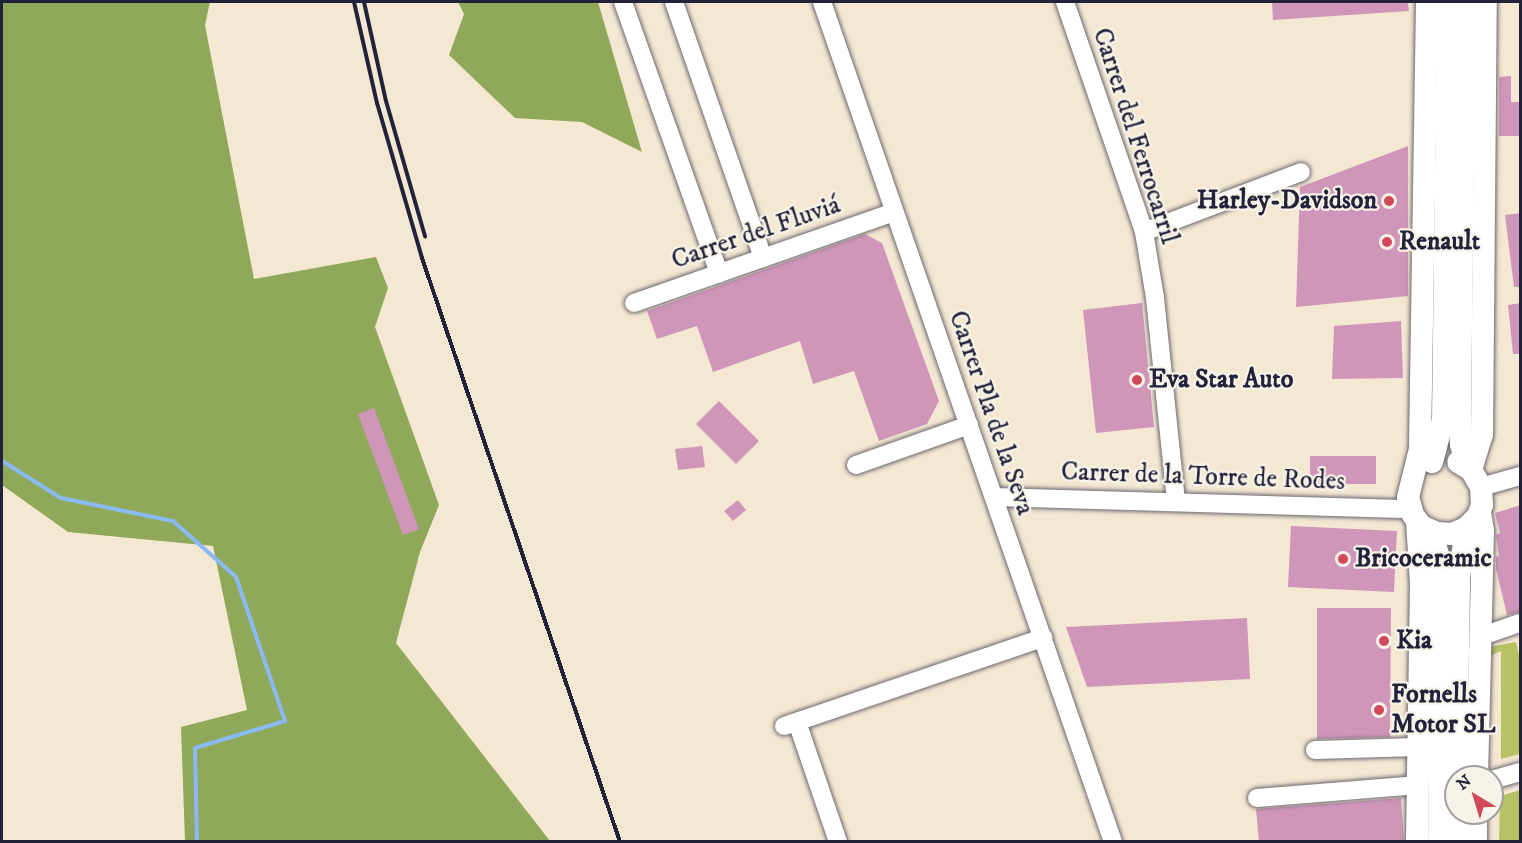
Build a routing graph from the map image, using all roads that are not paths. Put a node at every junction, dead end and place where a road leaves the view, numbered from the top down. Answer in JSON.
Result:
{"nodes":[{"id":1,"x":623,"y":2,"type":"edge"},
{"id":2,"x":674,"y":2,"type":"edge"},
{"id":3,"x":822,"y":2,"type":"edge"},
{"id":4,"x":1065,"y":2,"type":"edge"},
{"id":5,"x":1427,"y":2,"type":"edge"},
{"id":6,"x":1448,"y":2,"type":"edge"},
{"id":7,"x":1465,"y":2,"type":"edge"},
{"id":8,"x":1486,"y":2,"type":"edge"},
{"id":9,"x":1301,"y":172,"type":"dead end"},
{"id":10,"x":894,"y":212,"type":"junction"},
{"id":11,"x":1144,"y":232,"type":"junction"},
{"id":12,"x":763,"y":258,"type":"junction"},
{"id":13,"x":719,"y":273,"type":"junction"},
{"id":14,"x":634,"y":303,"type":"dead end"},
{"id":15,"x":969,"y":425,"type":"junction"},
{"id":16,"x":1432,"y":462,"type":"junction"},
{"id":17,"x":856,"y":465,"type":"dead end"},
{"id":18,"x":1473,"y":474,"type":"junction"},
{"id":19,"x":1521,"y":476,"type":"edge"},
{"id":20,"x":1410,"y":485,"type":"junction"},
{"id":21,"x":994,"y":497,"type":"junction"},
{"id":22,"x":1176,"y":502,"type":"junction"},
{"id":23,"x":1416,"y":519,"type":"junction"},
{"id":24,"x":1473,"y":519,"type":"junction"},
{"id":25,"x":1521,"y":623,"type":"edge"},
{"id":26,"x":1479,"y":637,"type":"junction"},
{"id":27,"x":1043,"y":638,"type":"junction"},
{"id":28,"x":1418,"y":747,"type":"junction"},
{"id":29,"x":1315,"y":750,"type":"dead end"},
{"id":30,"x":1456,"y":765,"type":"edge"},
{"id":31,"x":1477,"y":765,"type":"edge"},
{"id":32,"x":1521,"y":772,"type":"edge"},
{"id":33,"x":1504,"y":777,"type":"edge"},
{"id":34,"x":1418,"y":785,"type":"junction"},
{"id":35,"x":1257,"y":798,"type":"dead end"},
{"id":36,"x":1455,"y":825,"type":"edge"},
{"id":37,"x":1476,"y":825,"type":"edge"},
{"id":38,"x":838,"y":842,"type":"edge"},
{"id":39,"x":1113,"y":842,"type":"edge"},
{"id":40,"x":1418,"y":842,"type":"edge"},
{"id":41,"x":1439,"y":842,"type":"edge"},
{"id":42,"x":1455,"y":842,"type":"edge"},
{"id":43,"x":1476,"y":842,"type":"edge"}],
"edges":[{"from":1,"to":13,"type":"street"},
{"from":2,"to":12,"type":"street"},
{"from":3,"to":10,"type":"street","name":"Carrer Pla de la Seva"},
{"from":4,"to":11,"type":"street","name":"Carrer del Ferrocarril"},
{"from":5,"to":20,"type":"main road"},
{"from":6,"to":16,"type":"main road"},
{"from":7,"to":18,"type":"main road"},
{"from":8,"to":18,"type":"main road"},
{"from":9,"to":11,"type":"street"},
{"from":10,"to":12,"type":"street","name":"Carrer del Fluviá"},
{"from":10,"to":15,"type":"street","name":"Carrer Pla de la Seva"},
{"from":11,"to":22,"type":"street","name":"Carrer del Ferrocarril"},
{"from":12,"to":13,"type":"street","name":"Carrer del Fluviá"},
{"from":13,"to":14,"type":"street","name":"Carrer del Fluviá"},
{"from":15,"to":17,"type":"street"},
{"from":15,"to":21,"type":"street","name":"Carrer Pla de la Seva"},
{"from":16,"to":18,"type":"main road"},
{"from":16,"to":20,"type":"main road"},
{"from":18,"to":19,"type":"street"},
{"from":18,"to":24,"type":"main road"},
{"from":20,"to":23,"type":"main road"},
{"from":21,"to":22,"type":"street","name":"Carrer de la Torre de Rodes"},
{"from":21,"to":27,"type":"street","name":"Carrer Pla de la Seva"},
{"from":22,"to":23,"type":"street","name":"Carrer de la Torre de Rodes"},
{"from":23,"to":24,"type":"main road"},
{"from":23,"to":28,"type":"main road"},
{"from":23,"to":41,"type":"main road"},
{"from":24,"to":26,"type":"main road"},
{"from":24,"to":30,"type":"main road"},
{"from":25,"to":26,"type":"street"},
{"from":26,"to":31,"type":"main road"},
{"from":27,"to":38,"type":"street"},
{"from":27,"to":39,"type":"street","name":"Carrer Pla de la Seva"},
{"from":28,"to":29,"type":"street"},
{"from":28,"to":34,"type":"main road"},
{"from":32,"to":33,"type":"street"},
{"from":34,"to":35,"type":"street"},
{"from":34,"to":40,"type":"main road"},
{"from":36,"to":42,"type":"main road"},
{"from":37,"to":43,"type":"main road"}]}
